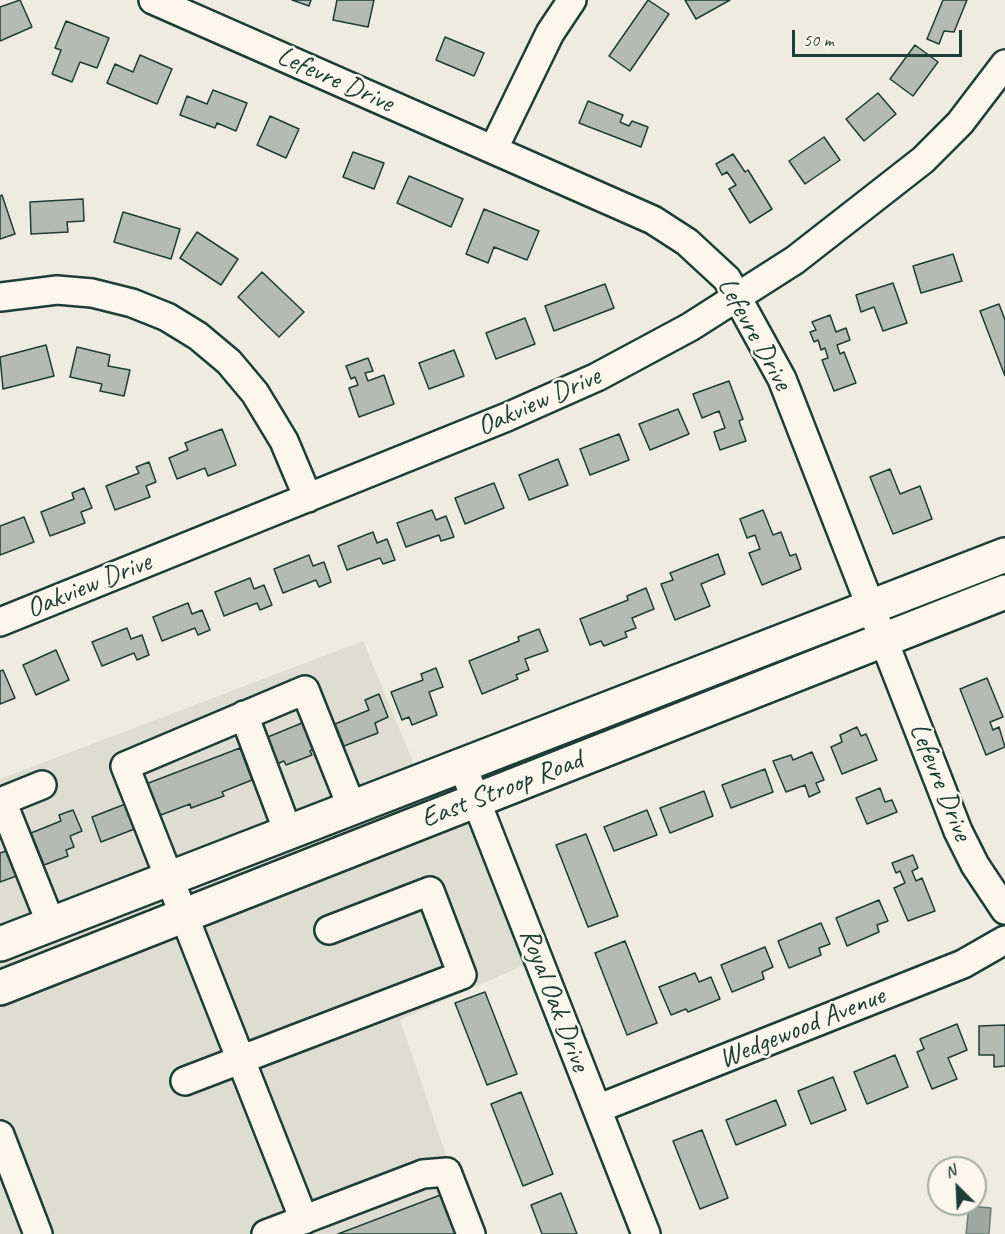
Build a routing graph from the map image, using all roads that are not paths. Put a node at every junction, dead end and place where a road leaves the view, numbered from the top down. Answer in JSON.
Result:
{"nodes":[{"id":1,"x":153,"y":0,"type":"edge"},
{"id":2,"x":572,"y":0,"type":"edge"},
{"id":3,"x":1005,"y":64,"type":"edge"},
{"id":4,"x":494,"y":148,"type":"junction"},
{"id":5,"x":0,"y":297,"type":"edge"},
{"id":6,"x":738,"y":297,"type":"junction"},
{"id":7,"x":308,"y":498,"type":"junction"},
{"id":8,"x":1005,"y":555,"type":"edge"},
{"id":9,"x":1005,"y":592,"type":"edge"},
{"id":10,"x":872,"y":607,"type":"junction"},
{"id":11,"x":0,"y":622,"type":"edge"},
{"id":12,"x":884,"y":639,"type":"junction"},
{"id":13,"x":244,"y":715,"type":"junction"},
{"id":14,"x":463,"y":767,"type":"junction"},
{"id":15,"x":42,"y":785,"type":"dead end"},
{"id":16,"x":476,"y":800,"type":"junction"},
{"id":17,"x":1,"y":802,"type":"edge"},
{"id":18,"x":352,"y":808,"type":"junction"},
{"id":19,"x":288,"y":832,"type":"junction"},
{"id":20,"x":171,"y":878,"type":"junction"},
{"id":21,"x":1005,"y":910,"type":"edge"},
{"id":22,"x":185,"y":915,"type":"junction"},
{"id":23,"x":51,"y":924,"type":"junction"},
{"id":24,"x":329,"y":930,"type":"dead end"},
{"id":25,"x":1005,"y":940,"type":"edge"},
{"id":26,"x":0,"y":944,"type":"edge"},
{"id":27,"x":0,"y":988,"type":"edge"},
{"id":28,"x":241,"y":1059,"type":"junction"},
{"id":29,"x":185,"y":1081,"type":"dead end"},
{"id":30,"x":597,"y":1109,"type":"junction"},
{"id":31,"x":0,"y":1135,"type":"edge"},
{"id":32,"x":6,"y":1168,"type":"edge"},
{"id":33,"x":304,"y":1220,"type":"junction"},
{"id":34,"x":38,"y":1234,"type":"edge"},
{"id":35,"x":266,"y":1234,"type":"edge"},
{"id":36,"x":471,"y":1234,"type":"edge"},
{"id":37,"x":646,"y":1234,"type":"edge"}],
"edges":[{"from":1,"to":4,"type":"street","name":"Lefevre Drive"},
{"from":2,"to":4,"type":"street"},
{"from":3,"to":6,"type":"street","name":"Oakview Drive"},
{"from":4,"to":6,"type":"street","name":"Lefevre Drive"},
{"from":5,"to":7,"type":"street"},
{"from":6,"to":7,"type":"street","name":"Oakview Drive"},
{"from":6,"to":10,"type":"street","name":"Lefevre Drive"},
{"from":7,"to":11,"type":"street","name":"Oakview Drive"},
{"from":8,"to":10,"type":"main road","name":"East Stroop Road"},
{"from":9,"to":12,"type":"main road","name":"East Stroop Road"},
{"from":10,"to":12,"type":"street","name":"Lefevre Drive"},
{"from":10,"to":14,"type":"main road","name":"East Stroop Road"},
{"from":12,"to":16,"type":"main road","name":"East Stroop Road"},
{"from":12,"to":21,"type":"street","name":"Lefevre Drive"},
{"from":13,"to":18,"type":"street"},
{"from":13,"to":19,"type":"street"},
{"from":13,"to":20,"type":"street"},
{"from":14,"to":16,"type":"street","name":"Royal Oak Drive"},
{"from":14,"to":18,"type":"main road","name":"East Stroop Road"},
{"from":15,"to":17,"type":"street"},
{"from":16,"to":22,"type":"main road","name":"East Stroop Road"},
{"from":16,"to":30,"type":"street","name":"Royal Oak Drive"},
{"from":17,"to":23,"type":"street"},
{"from":18,"to":19,"type":"main road","name":"East Stroop Road"},
{"from":19,"to":20,"type":"main road","name":"East Stroop Road"},
{"from":20,"to":22,"type":"street"},
{"from":20,"to":23,"type":"main road","name":"East Stroop Road"},
{"from":22,"to":27,"type":"main road","name":"East Stroop Road"},
{"from":22,"to":28,"type":"street"},
{"from":23,"to":26,"type":"main road","name":"East Stroop Road"},
{"from":24,"to":28,"type":"street"},
{"from":25,"to":30,"type":"street","name":"Wedgewood Avenue"},
{"from":28,"to":29,"type":"street"},
{"from":28,"to":33,"type":"street"},
{"from":30,"to":37,"type":"street","name":"Royal Oak Drive"},
{"from":31,"to":32,"type":"street"},
{"from":32,"to":34,"type":"street"},
{"from":33,"to":35,"type":"street"},
{"from":33,"to":36,"type":"street"}]}
